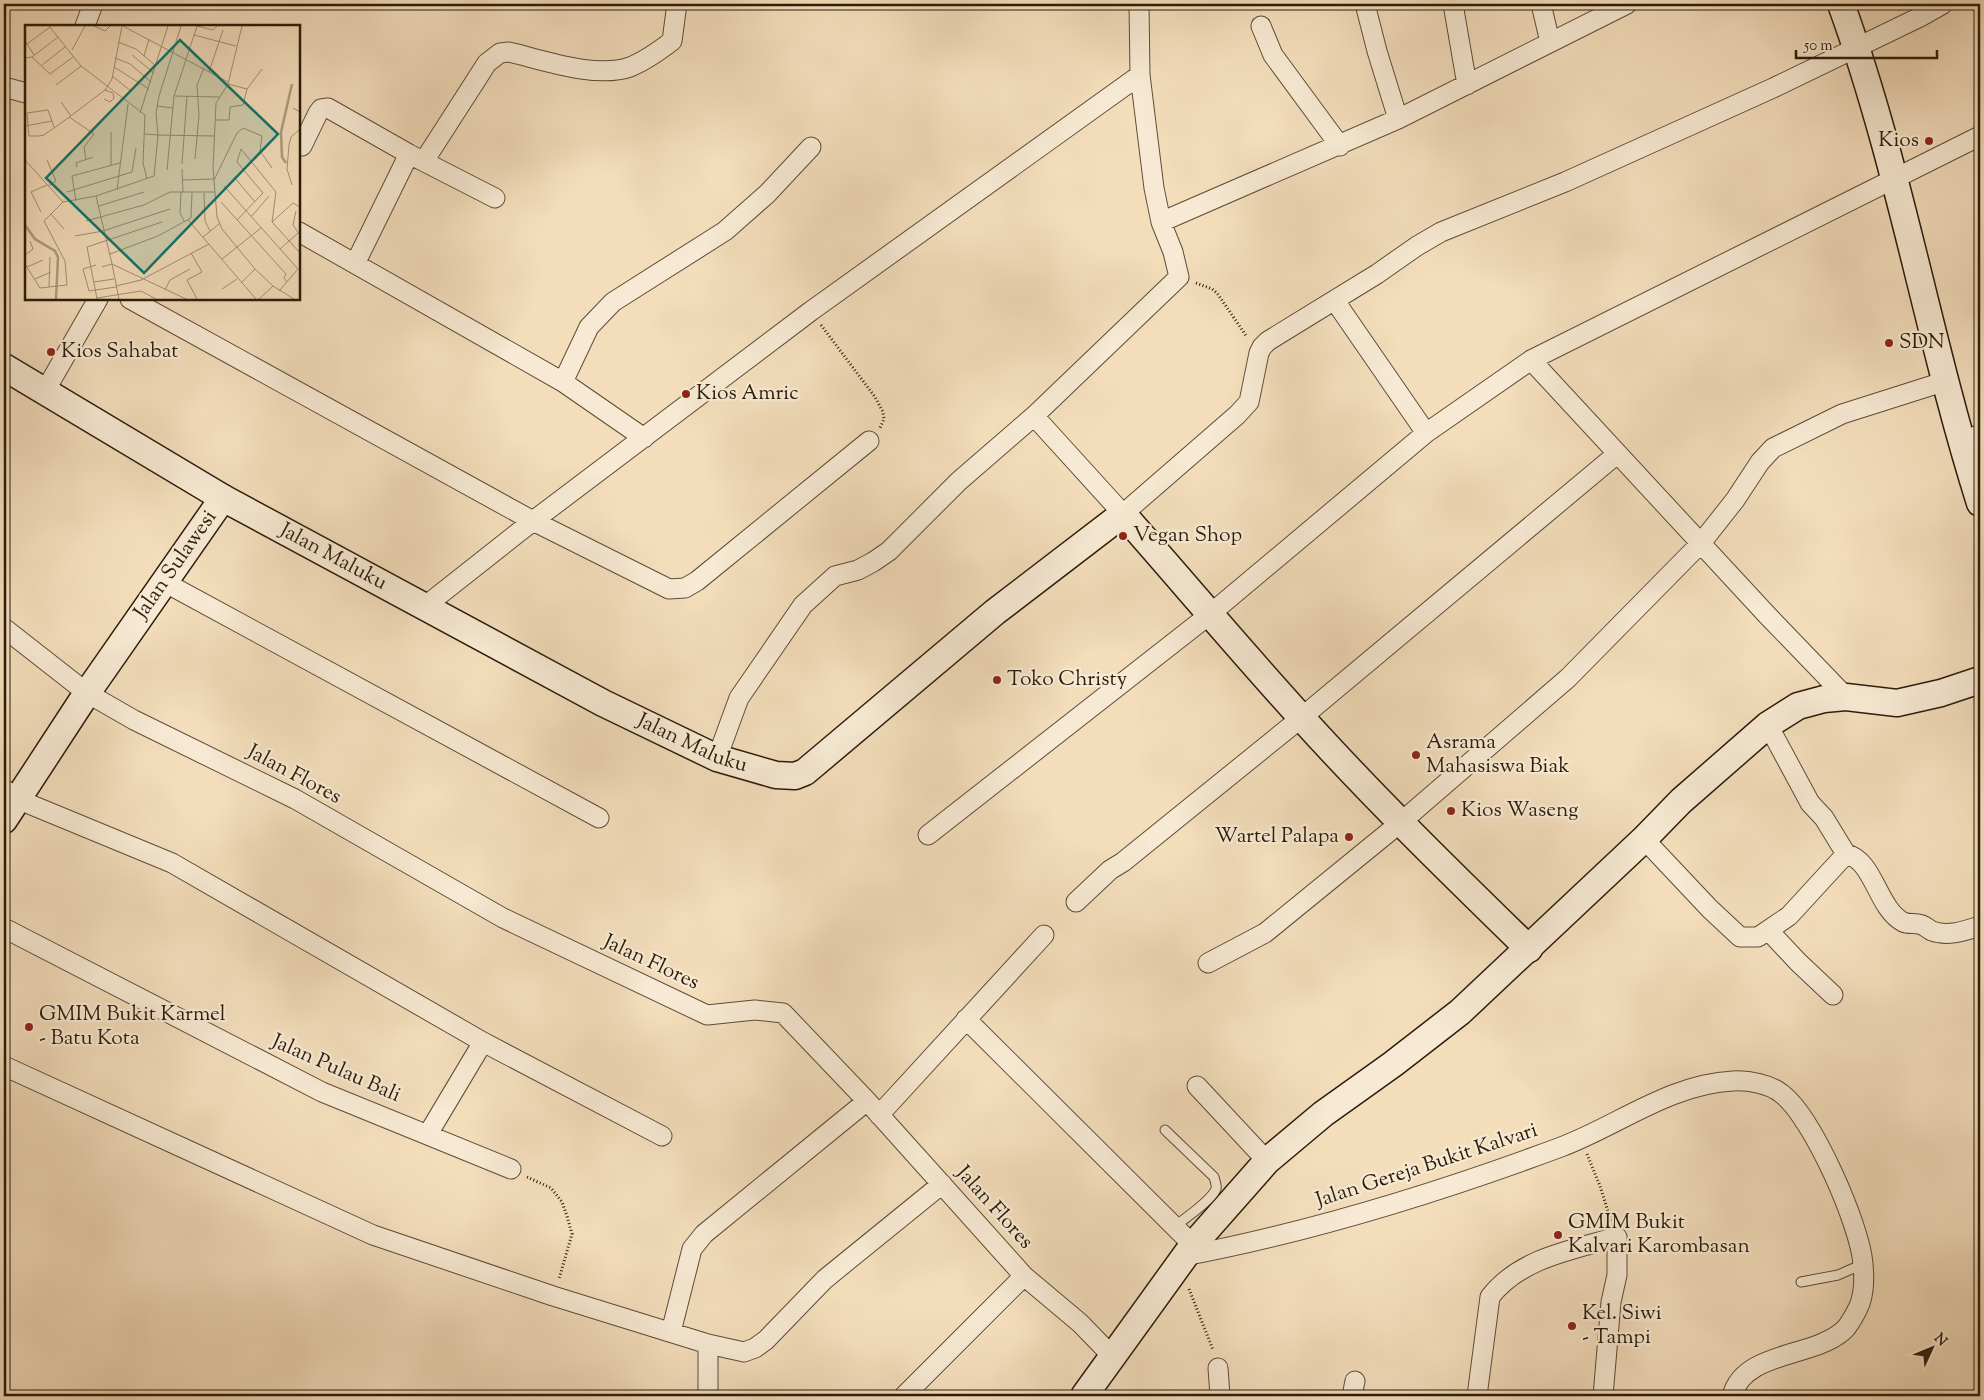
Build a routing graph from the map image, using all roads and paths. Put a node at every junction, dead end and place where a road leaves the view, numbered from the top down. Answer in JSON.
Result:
{"nodes":[{"id":1,"x":93,"y":4,"type":"edge"},
{"id":2,"x":677,"y":4,"type":"edge"},
{"id":3,"x":1139,"y":4,"type":"edge"},
{"id":4,"x":1365,"y":4,"type":"edge"},
{"id":5,"x":1453,"y":4,"type":"edge"},
{"id":6,"x":1541,"y":4,"type":"edge"},
{"id":7,"x":1841,"y":4,"type":"edge"},
{"id":8,"x":1943,"y":4,"type":"edge"},
{"id":9,"x":1621,"y":5,"type":"edge"},
{"id":10,"x":84,"y":25,"type":"edge"},
{"id":11,"x":1261,"y":26,"type":"dead end"},
{"id":12,"x":1550,"y":42,"type":"junction"},
{"id":13,"x":1856,"y":46,"type":"junction"},
{"id":14,"x":1140,"y":75,"type":"junction"},
{"id":15,"x":1467,"y":85,"type":"junction"},
{"id":16,"x":4,"y":87,"type":"edge"},
{"id":17,"x":25,"y":93,"type":"edge"},
{"id":18,"x":1398,"y":119,"type":"junction"},
{"id":19,"x":1980,"y":136,"type":"edge"},
{"id":20,"x":302,"y":146,"type":"dead end"},
{"id":21,"x":1340,"y":146,"type":"junction"},
{"id":22,"x":811,"y":147,"type":"dead end"},
{"id":23,"x":416,"y":158,"type":"junction"},
{"id":24,"x":1894,"y":180,"type":"junction"},
{"id":25,"x":495,"y":198,"type":"dead end"},
{"id":26,"x":1161,"y":222,"type":"junction"},
{"id":27,"x":300,"y":233,"type":"edge"},
{"id":28,"x":355,"y":264,"type":"junction"},
{"id":29,"x":1179,"y":277,"type":"junction"},
{"id":30,"x":97,"y":300,"type":"edge"},
{"id":31,"x":132,"y":300,"type":"edge"},
{"id":32,"x":1335,"y":301,"type":"junction"},
{"id":33,"x":811,"y":311,"type":"junction"},
{"id":34,"x":1259,"y":354,"type":"junction"},
{"id":35,"x":1530,"y":360,"type":"junction"},
{"id":36,"x":4,"y":366,"type":"edge"},
{"id":37,"x":1946,"y":381,"type":"junction"},
{"id":38,"x":563,"y":382,"type":"junction"},
{"id":39,"x":45,"y":391,"type":"junction"},
{"id":40,"x":1034,"y":416,"type":"junction"},
{"id":41,"x":1426,"y":433,"type":"junction"},
{"id":42,"x":644,"y":438,"type":"junction"},
{"id":43,"x":1971,"y":438,"type":"edge"},
{"id":44,"x":868,"y":441,"type":"joint"},
{"id":45,"x":1617,"y":454,"type":"junction"},
{"id":46,"x":223,"y":498,"type":"junction"},
{"id":47,"x":1980,"y":503,"type":"edge"},
{"id":48,"x":1123,"y":514,"type":"junction"},
{"id":49,"x":532,"y":520,"type":"junction"},
{"id":50,"x":1701,"y":543,"type":"junction"},
{"id":51,"x":164,"y":582,"type":"junction"},
{"id":52,"x":424,"y":607,"type":"junction"},
{"id":53,"x":1209,"y":615,"type":"junction"},
{"id":54,"x":4,"y":628,"type":"edge"},
{"id":55,"x":1980,"y":680,"type":"edge"},
{"id":56,"x":87,"y":693,"type":"junction"},
{"id":57,"x":1846,"y":696,"type":"junction"},
{"id":58,"x":1301,"y":718,"type":"junction"},
{"id":59,"x":1768,"y":725,"type":"junction"},
{"id":60,"x":717,"y":758,"type":"junction"},
{"id":61,"x":8,"y":803,"type":"edge"},
{"id":62,"x":599,"y":818,"type":"dead end"},
{"id":63,"x":1400,"y":823,"type":"junction"},
{"id":64,"x":928,"y":835,"type":"dead end"},
{"id":65,"x":1644,"y":839,"type":"junction"},
{"id":66,"x":1846,"y":854,"type":"junction"},
{"id":67,"x":1076,"y":902,"type":"dead end"},
{"id":68,"x":1980,"y":926,"type":"edge"},
{"id":69,"x":4,"y":928,"type":"edge"},
{"id":70,"x":1768,"y":931,"type":"junction"},
{"id":71,"x":1044,"y":935,"type":"dead end"},
{"id":72,"x":1529,"y":948,"type":"junction"},
{"id":73,"x":1208,"y":963,"type":"dead end"},
{"id":74,"x":1833,"y":995,"type":"dead end"},
{"id":75,"x":966,"y":1019,"type":"junction"},
{"id":76,"x":483,"y":1042,"type":"junction"},
{"id":77,"x":4,"y":1066,"type":"edge"},
{"id":78,"x":1197,"y":1086,"type":"dead end"},
{"id":79,"x":873,"y":1108,"type":"junction"},
{"id":80,"x":1165,"y":1130,"type":"dead end"},
{"id":81,"x":428,"y":1134,"type":"junction"},
{"id":82,"x":662,"y":1136,"type":"dead end"},
{"id":83,"x":1581,"y":1140,"type":"junction"},
{"id":84,"x":1268,"y":1161,"type":"junction"},
{"id":85,"x":511,"y":1169,"type":"joint"},
{"id":86,"x":942,"y":1184,"type":"junction"},
{"id":87,"x":1617,"y":1237,"type":"junction"},
{"id":88,"x":1182,"y":1249,"type":"junction"},
{"id":89,"x":1864,"y":1264,"type":"junction"},
{"id":90,"x":1024,"y":1276,"type":"junction"},
{"id":91,"x":1801,"y":1282,"type":"dead end"},
{"id":92,"x":553,"y":1296,"type":"junction"},
{"id":93,"x":671,"y":1332,"type":"junction"},
{"id":94,"x":708,"y":1344,"type":"junction"},
{"id":95,"x":1113,"y":1356,"type":"junction"},
{"id":96,"x":1218,"y":1368,"type":"joint"},
{"id":97,"x":708,"y":1396,"type":"edge"},
{"id":98,"x":904,"y":1396,"type":"edge"},
{"id":99,"x":1084,"y":1396,"type":"edge"},
{"id":100,"x":1220,"y":1396,"type":"edge"},
{"id":101,"x":1477,"y":1396,"type":"edge"},
{"id":102,"x":1603,"y":1396,"type":"edge"},
{"id":103,"x":1732,"y":1396,"type":"edge"}],
"edges":[{"from":1,"to":10,"type":"street"},
{"from":2,"to":23,"type":"street"},
{"from":3,"to":14,"type":"street"},
{"from":4,"to":18,"type":"street"},
{"from":5,"to":15,"type":"street"},
{"from":6,"to":12,"type":"street"},
{"from":7,"to":13,"type":"main road"},
{"from":8,"to":13,"type":"street"},
{"from":9,"to":12,"type":"street"},
{"from":11,"to":21,"type":"street"},
{"from":12,"to":15,"type":"street"},
{"from":13,"to":24,"type":"main road"},
{"from":13,"to":32,"type":"street"},
{"from":14,"to":26,"type":"street"},
{"from":14,"to":33,"type":"street"},
{"from":15,"to":18,"type":"street"},
{"from":16,"to":17,"type":"street"},
{"from":18,"to":21,"type":"street"},
{"from":19,"to":24,"type":"street"},
{"from":20,"to":23,"type":"street"},
{"from":21,"to":26,"type":"street"},
{"from":22,"to":38,"type":"street"},
{"from":23,"to":25,"type":"street"},
{"from":23,"to":28,"type":"street"},
{"from":24,"to":35,"type":"street"},
{"from":24,"to":37,"type":"main road"},
{"from":26,"to":29,"type":"street"},
{"from":27,"to":28,"type":"street"},
{"from":28,"to":38,"type":"street"},
{"from":29,"to":34,"type":"path"},
{"from":29,"to":40,"type":"street"},
{"from":30,"to":39,"type":"street"},
{"from":31,"to":49,"type":"street"},
{"from":32,"to":34,"type":"street"},
{"from":32,"to":41,"type":"street"},
{"from":33,"to":42,"type":"street"},
{"from":33,"to":44,"type":"path"},
{"from":34,"to":48,"type":"street"},
{"from":35,"to":41,"type":"street"},
{"from":35,"to":45,"type":"street"},
{"from":36,"to":39,"type":"main road","name":"Jalan Sulawesi"},
{"from":37,"to":43,"type":"main road"},
{"from":37,"to":50,"type":"street"},
{"from":38,"to":42,"type":"street"},
{"from":39,"to":46,"type":"main road","name":"Jalan Sulawesi"},
{"from":40,"to":48,"type":"street"},
{"from":40,"to":60,"type":"street"},
{"from":41,"to":53,"type":"street"},
{"from":42,"to":49,"type":"street"},
{"from":43,"to":47,"type":"main road"},
{"from":44,"to":49,"type":"street"},
{"from":45,"to":50,"type":"street"},
{"from":45,"to":58,"type":"street"},
{"from":46,"to":51,"type":"main road","name":"Jalan Sulawesi"},
{"from":46,"to":52,"type":"main road","name":"Jalan Maluku"},
{"from":48,"to":53,"type":"main road"},
{"from":48,"to":60,"type":"main road","name":"Jalan Maluku"},
{"from":49,"to":52,"type":"street"},
{"from":50,"to":57,"type":"street"},
{"from":50,"to":63,"type":"street"},
{"from":51,"to":56,"type":"main road","name":"Jalan Sulawesi"},
{"from":51,"to":62,"type":"street"},
{"from":52,"to":60,"type":"main road","name":"Jalan Maluku"},
{"from":53,"to":58,"type":"main road"},
{"from":53,"to":64,"type":"street"},
{"from":54,"to":56,"type":"street","name":"Jalan Flores"},
{"from":55,"to":57,"type":"main road"},
{"from":56,"to":61,"type":"main road","name":"Jalan Sulawesi"},
{"from":56,"to":79,"type":"street","name":"Jalan Flores"},
{"from":57,"to":59,"type":"main road"},
{"from":58,"to":63,"type":"main road"},
{"from":58,"to":67,"type":"street"},
{"from":59,"to":65,"type":"main road"},
{"from":59,"to":66,"type":"street"},
{"from":61,"to":76,"type":"street"},
{"from":63,"to":72,"type":"main road"},
{"from":63,"to":73,"type":"street"},
{"from":65,"to":70,"type":"street"},
{"from":65,"to":72,"type":"main road"},
{"from":66,"to":68,"type":"street"},
{"from":66,"to":70,"type":"street"},
{"from":69,"to":81,"type":"street","name":"Jalan Pulau Bali"},
{"from":70,"to":74,"type":"street"},
{"from":71,"to":75,"type":"street"},
{"from":72,"to":84,"type":"main road"},
{"from":75,"to":79,"type":"street"},
{"from":75,"to":88,"type":"street"},
{"from":76,"to":81,"type":"street"},
{"from":76,"to":82,"type":"street"},
{"from":77,"to":92,"type":"street"},
{"from":78,"to":84,"type":"street"},
{"from":79,"to":86,"type":"street","name":"Jalan Flores"},
{"from":79,"to":93,"type":"street"},
{"from":80,"to":88,"type":"lane"},
{"from":81,"to":85,"type":"street","name":"Jalan Pulau Bali"},
{"from":83,"to":87,"type":"path"},
{"from":83,"to":88,"type":"street","name":"Jalan Gereja Bukit Kalvari"},
{"from":83,"to":89,"type":"street","name":"Jalan Gereja Bukit Kalvari"},
{"from":84,"to":88,"type":"main road"},
{"from":85,"to":92,"type":"path"},
{"from":86,"to":90,"type":"street","name":"Jalan Flores"},
{"from":86,"to":94,"type":"street"},
{"from":87,"to":101,"type":"street"},
{"from":87,"to":102,"type":"street"},
{"from":88,"to":95,"type":"main road"},
{"from":88,"to":96,"type":"path"},
{"from":89,"to":91,"type":"lane"},
{"from":89,"to":103,"type":"street","name":"Jalan Gereja Bukit Kalvari"},
{"from":90,"to":95,"type":"street","name":"Jalan Flores"},
{"from":90,"to":98,"type":"street"},
{"from":92,"to":93,"type":"street"},
{"from":93,"to":94,"type":"street"},
{"from":94,"to":97,"type":"street"},
{"from":95,"to":99,"type":"main road"},
{"from":96,"to":100,"type":"street"}]}
